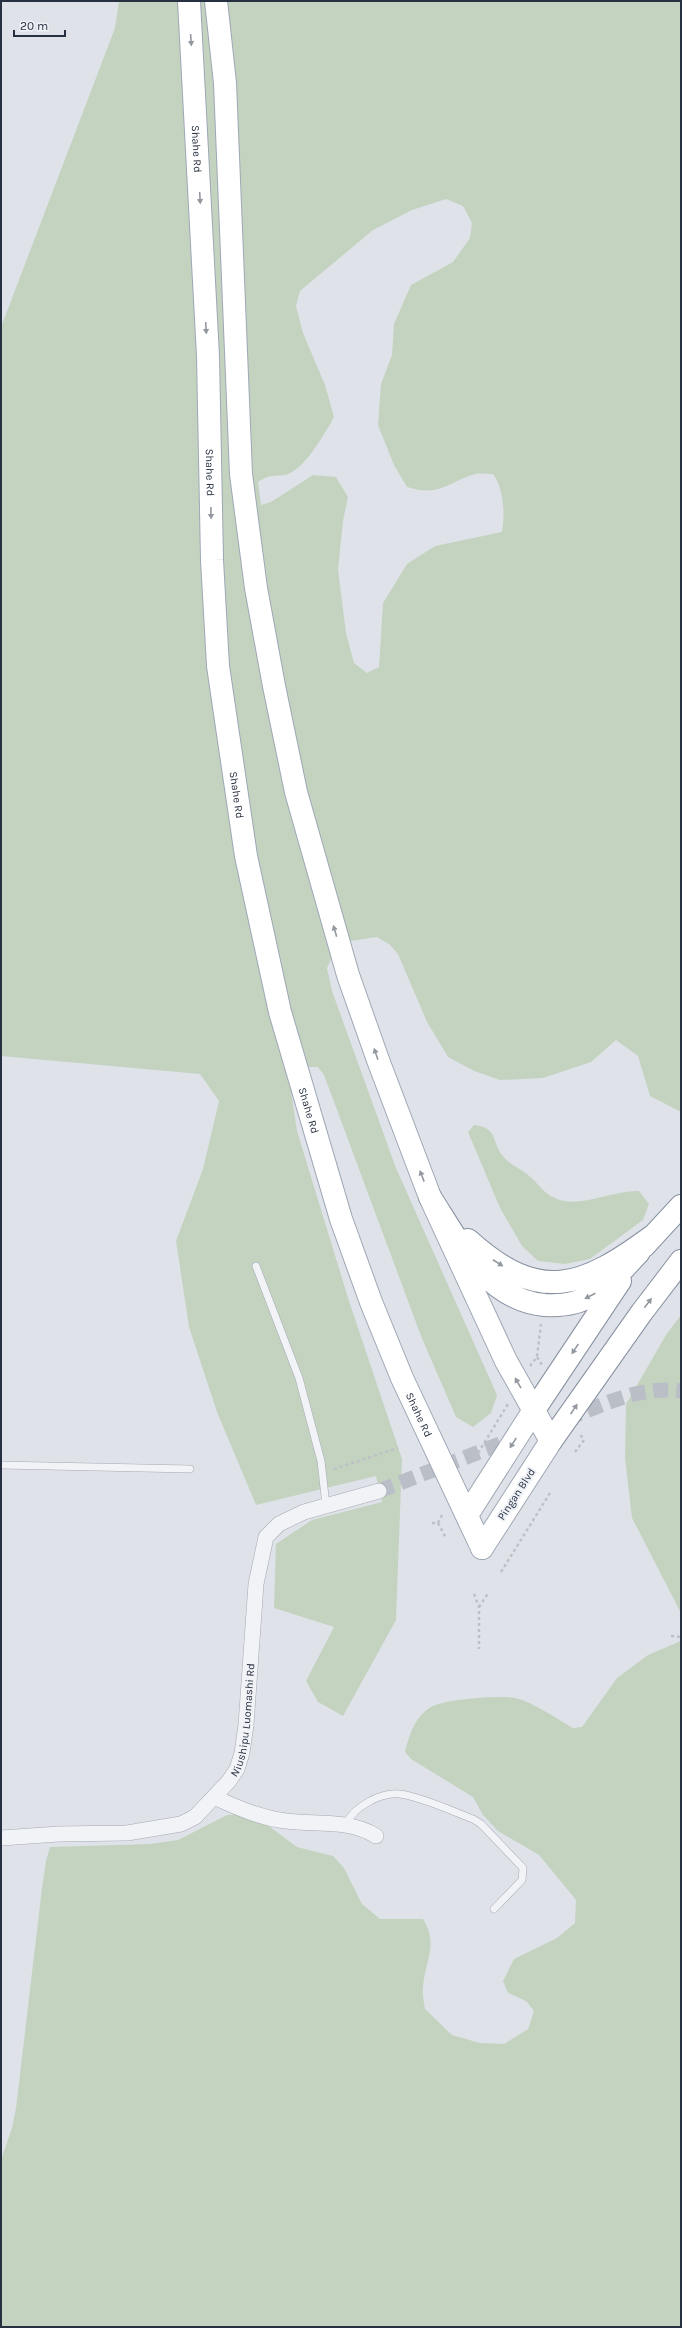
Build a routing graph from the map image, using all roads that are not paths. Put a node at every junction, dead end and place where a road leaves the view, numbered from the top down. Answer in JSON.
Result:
{"nodes":[{"id":1,"x":189,"y":1,"type":"edge"},
{"id":2,"x":216,"y":1,"type":"edge"},
{"id":3,"x":430,"y":1197,"type":"junction"},
{"id":4,"x":681,"y":1206,"type":"edge"},
{"id":5,"x":654,"y":1235,"type":"junction"},
{"id":6,"x":639,"y":1252,"type":"junction"},
{"id":7,"x":681,"y":1261,"type":"edge"},
{"id":8,"x":256,"y":1266,"type":"dead end"},
{"id":9,"x":534,"y":1410,"type":"junction"},
{"id":10,"x":551,"y":1441,"type":"junction"},
{"id":11,"x":1,"y":1465,"type":"edge"},
{"id":12,"x":190,"y":1469,"type":"dead end"},
{"id":13,"x":379,"y":1491,"type":"tunnel mouth"},
{"id":14,"x":326,"y":1505,"type":"junction"},
{"id":15,"x":467,"y":1515,"type":"junction"},
{"id":16,"x":482,"y":1548,"type":"joint"},
{"id":17,"x":216,"y":1798,"type":"junction"},
{"id":18,"x":346,"y":1824,"type":"junction"},
{"id":19,"x":376,"y":1836,"type":"dead end"},
{"id":20,"x":1,"y":1838,"type":"edge"},
{"id":21,"x":494,"y":1908,"type":"dead end"}],
"edges":[{"from":1,"to":15,"type":"main road","name":"Shahe Rd","one_way":true},
{"from":3,"to":2,"type":"main road","one_way":true},
{"from":3,"to":5,"type":"main road","one_way":true},
{"from":6,"to":3,"type":"main road","one_way":true},
{"from":9,"to":3,"type":"main road","one_way":true},
{"from":4,"to":5,"type":"main road"},
{"from":5,"to":6,"type":"main road"},
{"from":6,"to":9,"type":"main road","one_way":true},
{"from":10,"to":7,"type":"main road","name":"Pingan Blvd","one_way":true},
{"from":8,"to":14,"type":"lane"},
{"from":9,"to":10,"type":"main road"},
{"from":9,"to":15,"type":"main road","one_way":true},
{"from":10,"to":16,"type":"main road","name":"Pingan Blvd"},
{"from":11,"to":12,"type":"lane"},
{"from":13,"to":14,"type":"street","name":"Niushipu Luomashi Rd"},
{"from":14,"to":17,"type":"street","name":"Niushipu Luomashi Rd"},
{"from":15,"to":16,"type":"main road","name":"Shahe Rd"},
{"from":17,"to":18,"type":"street"},
{"from":17,"to":20,"type":"street","name":"Niushipu Luomashi Rd"},
{"from":18,"to":19,"type":"street"},
{"from":18,"to":21,"type":"lane"}]}
